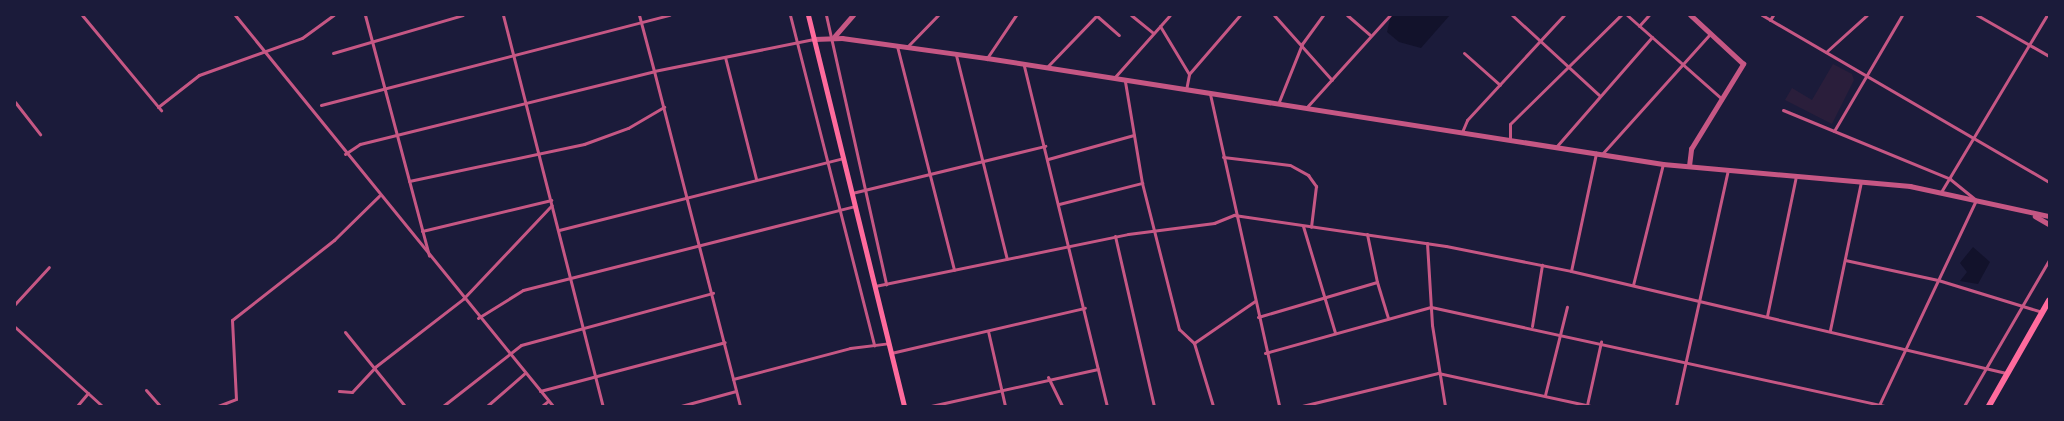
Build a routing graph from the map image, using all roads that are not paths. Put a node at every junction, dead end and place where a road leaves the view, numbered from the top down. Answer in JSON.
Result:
{"nodes":[{"id":1,"x":82,"y":15,"type":"edge"},
{"id":2,"x":235,"y":15,"type":"edge"},
{"id":3,"x":334,"y":15,"type":"edge"},
{"id":4,"x":365,"y":15,"type":"edge"},
{"id":5,"x":463,"y":15,"type":"edge"},
{"id":6,"x":503,"y":15,"type":"edge"},
{"id":7,"x":639,"y":15,"type":"edge"},
{"id":8,"x":670,"y":15,"type":"edge"},
{"id":9,"x":790,"y":15,"type":"edge"},
{"id":10,"x":808,"y":15,"type":"edge"},
{"id":11,"x":826,"y":15,"type":"edge"},
{"id":12,"x":853,"y":15,"type":"edge"},
{"id":13,"x":938,"y":15,"type":"edge"},
{"id":14,"x":1016,"y":15,"type":"edge"},
{"id":15,"x":1097,"y":15,"type":"edge"},
{"id":16,"x":1131,"y":15,"type":"edge"},
{"id":17,"x":1170,"y":15,"type":"edge"},
{"id":18,"x":1240,"y":15,"type":"edge"},
{"id":19,"x":1274,"y":15,"type":"edge"},
{"id":20,"x":1323,"y":15,"type":"edge"},
{"id":21,"x":1347,"y":15,"type":"edge"},
{"id":22,"x":1390,"y":15,"type":"edge"},
{"id":23,"x":1512,"y":15,"type":"edge"},
{"id":24,"x":1564,"y":15,"type":"edge"},
{"id":25,"x":1621,"y":15,"type":"edge"},
{"id":26,"x":1628,"y":15,"type":"edge"},
{"id":27,"x":1649,"y":15,"type":"edge"},
{"id":28,"x":1690,"y":15,"type":"edge"},
{"id":29,"x":1762,"y":15,"type":"edge"},
{"id":30,"x":1773,"y":15,"type":"edge"},
{"id":31,"x":1867,"y":15,"type":"edge"},
{"id":32,"x":1902,"y":15,"type":"edge"},
{"id":33,"x":1977,"y":15,"type":"edge"},
{"id":34,"x":2047,"y":15,"type":"edge"},
{"id":35,"x":1770,"y":20,"type":"junction"},
{"id":36,"x":641,"y":22,"type":"junction"},
{"id":37,"x":1160,"y":26,"type":"junction"},
{"id":38,"x":1639,"y":26,"type":"junction"},
{"id":39,"x":1153,"y":33,"type":"junction"},
{"id":40,"x":1710,"y":33,"type":"junction"},
{"id":41,"x":1119,"y":35,"type":"dead end"},
{"id":42,"x":1370,"y":35,"type":"junction"},
{"id":43,"x":833,"y":37,"type":"junction"},
{"id":44,"x":1652,"y":37,"type":"junction"},
{"id":45,"x":814,"y":39,"type":"junction"},
{"id":46,"x":368,"y":40,"type":"junction"},
{"id":47,"x":1541,"y":41,"type":"junction"},
{"id":48,"x":798,"y":43,"type":"junction"},
{"id":49,"x":1302,"y":44,"type":"junction"},
{"id":50,"x":2029,"y":44,"type":"junction"},
{"id":51,"x":897,"y":46,"type":"junction"},
{"id":52,"x":906,"y":48,"type":"junction"},
{"id":53,"x":1826,"y":52,"type":"junction"},
{"id":54,"x":266,"y":53,"type":"junction"},
{"id":55,"x":333,"y":53,"type":"dead end"},
{"id":56,"x":1464,"y":53,"type":"dead end"},
{"id":57,"x":513,"y":55,"type":"junction"},
{"id":58,"x":956,"y":55,"type":"junction"},
{"id":59,"x":2049,"y":56,"type":"edge"},
{"id":60,"x":725,"y":57,"type":"junction"},
{"id":61,"x":987,"y":58,"type":"junction"},
{"id":62,"x":1682,"y":64,"type":"junction"},
{"id":63,"x":1024,"y":66,"type":"junction"},
{"id":64,"x":1570,"y":68,"type":"junction"},
{"id":65,"x":1046,"y":69,"type":"junction"},
{"id":66,"x":654,"y":71,"type":"junction"},
{"id":67,"x":1189,"y":74,"type":"junction"},
{"id":68,"x":1866,"y":76,"type":"junction"},
{"id":69,"x":1113,"y":79,"type":"junction"},
{"id":70,"x":1332,"y":80,"type":"junction"},
{"id":71,"x":1125,"y":82,"type":"junction"},
{"id":72,"x":1500,"y":85,"type":"junction"},
{"id":73,"x":382,"y":89,"type":"junction"},
{"id":74,"x":1186,"y":90,"type":"junction"},
{"id":75,"x":1210,"y":94,"type":"junction"},
{"id":76,"x":1600,"y":95,"type":"junction"},
{"id":77,"x":1722,"y":99,"type":"junction"},
{"id":78,"x":15,"y":102,"type":"edge"},
{"id":79,"x":526,"y":103,"type":"junction"},
{"id":80,"x":1277,"y":104,"type":"junction"},
{"id":81,"x":321,"y":105,"type":"dead end"},
{"id":82,"x":664,"y":107,"type":"junction"},
{"id":83,"x":1305,"y":109,"type":"junction"},
{"id":84,"x":1783,"y":110,"type":"dead end"},
{"id":85,"x":1834,"y":131,"type":"junction"},
{"id":86,"x":1462,"y":133,"type":"junction"},
{"id":87,"x":40,"y":134,"type":"dead end"},
{"id":88,"x":1134,"y":135,"type":"junction"},
{"id":89,"x":396,"y":136,"type":"junction"},
{"id":90,"x":1974,"y":138,"type":"junction"},
{"id":91,"x":1510,"y":140,"type":"junction"},
{"id":92,"x":1045,"y":146,"type":"junction"},
{"id":93,"x":1556,"y":147,"type":"junction"},
{"id":94,"x":539,"y":152,"type":"junction"},
{"id":95,"x":345,"y":154,"type":"junction"},
{"id":96,"x":1599,"y":154,"type":"junction"},
{"id":97,"x":1223,"y":157,"type":"junction"},
{"id":98,"x":844,"y":158,"type":"junction"},
{"id":99,"x":1048,"y":158,"type":"junction"},
{"id":100,"x":982,"y":161,"type":"junction"},
{"id":101,"x":826,"y":162,"type":"junction"},
{"id":102,"x":1663,"y":164,"type":"junction"},
{"id":103,"x":1688,"y":166,"type":"junction"},
{"id":104,"x":1728,"y":170,"type":"junction"},
{"id":105,"x":928,"y":174,"type":"junction"},
{"id":106,"x":1796,"y":176,"type":"junction"},
{"id":107,"x":756,"y":179,"type":"junction"},
{"id":108,"x":1950,"y":179,"type":"junction"},
{"id":109,"x":409,"y":181,"type":"junction"},
{"id":110,"x":1861,"y":181,"type":"junction"},
{"id":111,"x":2049,"y":182,"type":"edge"},
{"id":112,"x":1142,"y":183,"type":"junction"},
{"id":113,"x":868,"y":189,"type":"junction"},
{"id":114,"x":1941,"y":192,"type":"junction"},
{"id":115,"x":852,"y":193,"type":"junction"},
{"id":116,"x":379,"y":196,"type":"junction"},
{"id":117,"x":689,"y":199,"type":"junction"},
{"id":118,"x":551,"y":200,"type":"junction"},
{"id":119,"x":1976,"y":200,"type":"junction"},
{"id":120,"x":1059,"y":204,"type":"junction"},
{"id":121,"x":552,"y":205,"type":"junction"},
{"id":122,"x":855,"y":206,"type":"junction"},
{"id":123,"x":837,"y":210,"type":"junction"},
{"id":124,"x":2024,"y":211,"type":"junction"},
{"id":125,"x":1234,"y":215,"type":"junction"},
{"id":126,"x":2049,"y":216,"type":"edge"},
{"id":127,"x":2049,"y":224,"type":"edge"},
{"id":128,"x":1303,"y":226,"type":"junction"},
{"id":129,"x":1311,"y":227,"type":"junction"},
{"id":130,"x":559,"y":230,"type":"junction"},
{"id":131,"x":422,"y":231,"type":"junction"},
{"id":132,"x":1153,"y":231,"type":"junction"},
{"id":133,"x":1367,"y":234,"type":"junction"},
{"id":134,"x":1115,"y":236,"type":"junction"},
{"id":135,"x":1427,"y":243,"type":"junction"},
{"id":136,"x":701,"y":246,"type":"junction"},
{"id":137,"x":1069,"y":246,"type":"junction"},
{"id":138,"x":429,"y":259,"type":"junction"},
{"id":139,"x":1007,"y":259,"type":"junction"},
{"id":140,"x":1845,"y":260,"type":"junction"},
{"id":141,"x":2049,"y":260,"type":"edge"},
{"id":142,"x":1542,"y":265,"type":"junction"},
{"id":143,"x":49,"y":266,"type":"dead end"},
{"id":144,"x":954,"y":270,"type":"junction"},
{"id":145,"x":1571,"y":271,"type":"junction"},
{"id":146,"x":1938,"y":280,"type":"junction"},
{"id":147,"x":569,"y":281,"type":"junction"},
{"id":148,"x":1377,"y":282,"type":"junction"},
{"id":149,"x":886,"y":284,"type":"junction"},
{"id":150,"x":1633,"y":285,"type":"junction"},
{"id":151,"x":874,"y":286,"type":"junction"},
{"id":152,"x":712,"y":294,"type":"junction"},
{"id":153,"x":463,"y":300,"type":"junction"},
{"id":154,"x":1255,"y":301,"type":"junction"},
{"id":155,"x":1325,"y":301,"type":"junction"},
{"id":156,"x":2049,"y":301,"type":"edge"},
{"id":157,"x":1700,"y":302,"type":"junction"},
{"id":158,"x":15,"y":304,"type":"edge"},
{"id":159,"x":2022,"y":304,"type":"junction"},
{"id":160,"x":1432,"y":307,"type":"junction"},
{"id":161,"x":1566,"y":307,"type":"dead end"},
{"id":162,"x":1085,"y":308,"type":"junction"},
{"id":163,"x":2046,"y":313,"type":"edge"},
{"id":164,"x":1767,"y":316,"type":"junction"},
{"id":165,"x":1258,"y":317,"type":"junction"},
{"id":166,"x":478,"y":318,"type":"junction"},
{"id":167,"x":1388,"y":318,"type":"junction"},
{"id":168,"x":1532,"y":326,"type":"junction"},
{"id":169,"x":15,"y":327,"type":"edge"},
{"id":170,"x":582,"y":327,"type":"junction"},
{"id":171,"x":1830,"y":330,"type":"junction"},
{"id":172,"x":988,"y":331,"type":"junction"},
{"id":173,"x":345,"y":332,"type":"dead end"},
{"id":174,"x":1560,"y":332,"type":"junction"},
{"id":175,"x":1335,"y":333,"type":"junction"},
{"id":176,"x":724,"y":342,"type":"junction"},
{"id":177,"x":1601,"y":342,"type":"junction"},
{"id":178,"x":888,"y":343,"type":"junction"},
{"id":179,"x":1194,"y":343,"type":"junction"},
{"id":180,"x":874,"y":346,"type":"junction"},
{"id":181,"x":1907,"y":347,"type":"junction"},
{"id":182,"x":891,"y":353,"type":"junction"},
{"id":183,"x":1265,"y":353,"type":"junction"},
{"id":184,"x":508,"y":354,"type":"junction"},
{"id":185,"x":1686,"y":361,"type":"junction"},
{"id":186,"x":375,"y":367,"type":"junction"},
{"id":187,"x":1984,"y":367,"type":"junction"},
{"id":188,"x":1098,"y":370,"type":"junction"},
{"id":189,"x":525,"y":373,"type":"junction"},
{"id":190,"x":1438,"y":373,"type":"junction"},
{"id":191,"x":2008,"y":374,"type":"junction"},
{"id":192,"x":594,"y":375,"type":"junction"},
{"id":193,"x":1048,"y":377,"type":"junction"},
{"id":194,"x":734,"y":379,"type":"junction"},
{"id":195,"x":1001,"y":388,"type":"junction"},
{"id":196,"x":146,"y":390,"type":"dead end"},
{"id":197,"x":338,"y":391,"type":"dead end"},
{"id":198,"x":540,"y":391,"type":"junction"},
{"id":199,"x":736,"y":391,"type":"junction"},
{"id":200,"x":88,"y":393,"type":"junction"},
{"id":201,"x":1545,"y":395,"type":"junction"},
{"id":202,"x":1565,"y":400,"type":"junction"},
{"id":203,"x":548,"y":401,"type":"junction"},
{"id":204,"x":231,"y":405,"type":"edge"},
{"id":205,"x":1879,"y":405,"type":"junction"},
{"id":206,"x":77,"y":406,"type":"edge"},
{"id":207,"x":102,"y":406,"type":"edge"},
{"id":208,"x":160,"y":406,"type":"edge"},
{"id":209,"x":218,"y":406,"type":"edge"},
{"id":210,"x":405,"y":406,"type":"edge"},
{"id":211,"x":443,"y":406,"type":"edge"},
{"id":212,"x":487,"y":406,"type":"edge"},
{"id":213,"x":542,"y":406,"type":"edge"},
{"id":214,"x":553,"y":406,"type":"edge"},
{"id":215,"x":603,"y":406,"type":"edge"},
{"id":216,"x":681,"y":406,"type":"edge"},
{"id":217,"x":740,"y":406,"type":"edge"},
{"id":218,"x":904,"y":406,"type":"edge"},
{"id":219,"x":931,"y":406,"type":"edge"},
{"id":220,"x":1005,"y":406,"type":"edge"},
{"id":221,"x":1062,"y":406,"type":"edge"},
{"id":222,"x":1107,"y":406,"type":"edge"},
{"id":223,"x":1154,"y":406,"type":"edge"},
{"id":224,"x":1213,"y":406,"type":"edge"},
{"id":225,"x":1279,"y":406,"type":"edge"},
{"id":226,"x":1302,"y":406,"type":"edge"},
{"id":227,"x":1445,"y":406,"type":"edge"},
{"id":228,"x":1564,"y":406,"type":"edge"},
{"id":229,"x":1589,"y":406,"type":"edge"},
{"id":230,"x":1676,"y":406,"type":"edge"},
{"id":231,"x":1884,"y":406,"type":"edge"},
{"id":232,"x":1964,"y":406,"type":"edge"},
{"id":233,"x":1990,"y":406,"type":"edge"}],
"edges":[{"from":1,"to":54,"type":"street"},
{"from":2,"to":54,"type":"street"},
{"from":3,"to":54,"type":"street"},
{"from":4,"to":46,"type":"street"},
{"from":5,"to":46,"type":"street"},
{"from":6,"to":57,"type":"street"},
{"from":7,"to":36,"type":"street"},
{"from":8,"to":36,"type":"street"},
{"from":9,"to":48,"type":"street"},
{"from":10,"to":45,"type":"main road"},
{"from":11,"to":43,"type":"street"},
{"from":12,"to":43,"type":"street"},
{"from":13,"to":52,"type":"street"},
{"from":14,"to":61,"type":"street"},
{"from":15,"to":41,"type":"street"},
{"from":15,"to":65,"type":"street"},
{"from":16,"to":39,"type":"street"},
{"from":17,"to":37,"type":"street"},
{"from":18,"to":67,"type":"street"},
{"from":19,"to":49,"type":"street"},
{"from":20,"to":49,"type":"street"},
{"from":21,"to":42,"type":"street"},
{"from":22,"to":42,"type":"street"},
{"from":23,"to":47,"type":"street"},
{"from":24,"to":47,"type":"street"},
{"from":25,"to":64,"type":"street"},
{"from":26,"to":38,"type":"street"},
{"from":27,"to":38,"type":"street"},
{"from":28,"to":40,"type":"street"},
{"from":29,"to":35,"type":"street"},
{"from":30,"to":35,"type":"street"},
{"from":31,"to":53,"type":"street"},
{"from":32,"to":68,"type":"street"},
{"from":33,"to":50,"type":"street"},
{"from":34,"to":50,"type":"street"},
{"from":35,"to":53,"type":"street"},
{"from":36,"to":57,"type":"street"},
{"from":36,"to":66,"type":"street"},
{"from":37,"to":39,"type":"street"},
{"from":37,"to":67,"type":"street"},
{"from":38,"to":44,"type":"street"},
{"from":39,"to":69,"type":"street"},
{"from":40,"to":62,"type":"street"},
{"from":40,"to":77,"type":"street"},
{"from":42,"to":70,"type":"street"},
{"from":43,"to":45,"type":"street"},
{"from":43,"to":51,"type":"street"},
{"from":43,"to":113,"type":"street"},
{"from":44,"to":62,"type":"street"},
{"from":44,"to":76,"type":"street"},
{"from":45,"to":48,"type":"street"},
{"from":45,"to":98,"type":"main road"},
{"from":46,"to":55,"type":"street"},
{"from":46,"to":73,"type":"street"},
{"from":47,"to":64,"type":"street"},
{"from":47,"to":72,"type":"street"},
{"from":48,"to":60,"type":"street"},
{"from":48,"to":101,"type":"street"},
{"from":49,"to":70,"type":"street"},
{"from":49,"to":80,"type":"street"},
{"from":50,"to":59,"type":"street"},
{"from":50,"to":90,"type":"street"},
{"from":51,"to":52,"type":"street"},
{"from":51,"to":105,"type":"street"},
{"from":52,"to":58,"type":"street"},
{"from":53,"to":68,"type":"street"},
{"from":54,"to":95,"type":"street"},
{"from":56,"to":72,"type":"street"},
{"from":57,"to":73,"type":"street"},
{"from":57,"to":79,"type":"street"},
{"from":58,"to":61,"type":"street"},
{"from":58,"to":100,"type":"street"},
{"from":60,"to":66,"type":"street"},
{"from":60,"to":107,"type":"street"},
{"from":61,"to":63,"type":"street"},
{"from":62,"to":77,"type":"street"},
{"from":62,"to":96,"type":"street"},
{"from":63,"to":65,"type":"street"},
{"from":63,"to":92,"type":"street"},
{"from":64,"to":76,"type":"street"},
{"from":64,"to":91,"type":"street"},
{"from":65,"to":69,"type":"street"},
{"from":66,"to":79,"type":"street"},
{"from":66,"to":82,"type":"street"},
{"from":67,"to":74,"type":"street"},
{"from":68,"to":85,"type":"street"},
{"from":68,"to":90,"type":"street"},
{"from":69,"to":71,"type":"street"},
{"from":70,"to":83,"type":"street"},
{"from":71,"to":74,"type":"street"},
{"from":71,"to":88,"type":"street"},
{"from":72,"to":86,"type":"street"},
{"from":73,"to":81,"type":"street"},
{"from":73,"to":89,"type":"street"},
{"from":74,"to":75,"type":"street"},
{"from":75,"to":80,"type":"street"},
{"from":75,"to":97,"type":"street"},
{"from":76,"to":93,"type":"street"},
{"from":77,"to":103,"type":"street"},
{"from":78,"to":87,"type":"street"},
{"from":79,"to":89,"type":"street"},
{"from":79,"to":94,"type":"street"},
{"from":80,"to":83,"type":"street"},
{"from":82,"to":94,"type":"street"},
{"from":82,"to":117,"type":"street"},
{"from":83,"to":86,"type":"street"},
{"from":84,"to":85,"type":"street"},
{"from":85,"to":108,"type":"street"},
{"from":86,"to":91,"type":"street"},
{"from":88,"to":99,"type":"street"},
{"from":88,"to":112,"type":"street"},
{"from":89,"to":95,"type":"street"},
{"from":89,"to":109,"type":"street"},
{"from":90,"to":108,"type":"street"},
{"from":90,"to":111,"type":"street"},
{"from":91,"to":93,"type":"street"},
{"from":92,"to":99,"type":"street"},
{"from":92,"to":100,"type":"street"},
{"from":93,"to":96,"type":"street"},
{"from":94,"to":109,"type":"street"},
{"from":94,"to":118,"type":"street"},
{"from":95,"to":116,"type":"street"},
{"from":96,"to":102,"type":"street"},
{"from":96,"to":145,"type":"street"},
{"from":97,"to":125,"type":"street"},
{"from":97,"to":129,"type":"street"},
{"from":98,"to":101,"type":"street"},
{"from":98,"to":115,"type":"main road"},
{"from":99,"to":120,"type":"street"},
{"from":100,"to":105,"type":"street"},
{"from":100,"to":139,"type":"street"},
{"from":101,"to":107,"type":"street"},
{"from":101,"to":123,"type":"street"},
{"from":102,"to":103,"type":"street"},
{"from":102,"to":150,"type":"street"},
{"from":103,"to":104,"type":"street"},
{"from":104,"to":106,"type":"street"},
{"from":104,"to":157,"type":"street"},
{"from":105,"to":113,"type":"street"},
{"from":105,"to":144,"type":"street"},
{"from":106,"to":110,"type":"street"},
{"from":106,"to":164,"type":"street"},
{"from":107,"to":117,"type":"street"},
{"from":108,"to":114,"type":"street"},
{"from":108,"to":119,"type":"street"},
{"from":109,"to":131,"type":"street"},
{"from":110,"to":114,"type":"street"},
{"from":110,"to":140,"type":"street"},
{"from":112,"to":120,"type":"street"},
{"from":112,"to":132,"type":"street"},
{"from":113,"to":115,"type":"street"},
{"from":113,"to":149,"type":"street"},
{"from":114,"to":119,"type":"street"},
{"from":115,"to":122,"type":"main road"},
{"from":116,"to":138,"type":"street"},
{"from":116,"to":204,"type":"street"},
{"from":117,"to":130,"type":"street"},
{"from":117,"to":136,"type":"street"},
{"from":118,"to":121,"type":"street"},
{"from":118,"to":131,"type":"street"},
{"from":119,"to":124,"type":"street"},
{"from":119,"to":146,"type":"street"},
{"from":120,"to":137,"type":"street"},
{"from":121,"to":130,"type":"street"},
{"from":121,"to":153,"type":"street"},
{"from":122,"to":123,"type":"street"},
{"from":122,"to":151,"type":"main road"},
{"from":123,"to":136,"type":"street"},
{"from":123,"to":180,"type":"street"},
{"from":124,"to":126,"type":"street"},
{"from":124,"to":127,"type":"street"},
{"from":125,"to":128,"type":"street"},
{"from":125,"to":132,"type":"street"},
{"from":125,"to":154,"type":"street"},
{"from":128,"to":129,"type":"street"},
{"from":128,"to":155,"type":"street"},
{"from":129,"to":133,"type":"street"},
{"from":130,"to":147,"type":"street"},
{"from":131,"to":138,"type":"street"},
{"from":132,"to":134,"type":"street"},
{"from":132,"to":179,"type":"street"},
{"from":133,"to":135,"type":"street"},
{"from":133,"to":148,"type":"street"},
{"from":134,"to":137,"type":"street"},
{"from":134,"to":223,"type":"street"},
{"from":135,"to":142,"type":"street"},
{"from":135,"to":160,"type":"street"},
{"from":136,"to":147,"type":"street"},
{"from":136,"to":152,"type":"street"},
{"from":137,"to":139,"type":"street"},
{"from":137,"to":162,"type":"street"},
{"from":138,"to":153,"type":"street"},
{"from":139,"to":144,"type":"street"},
{"from":140,"to":146,"type":"street"},
{"from":140,"to":171,"type":"street"},
{"from":141,"to":159,"type":"street"},
{"from":142,"to":145,"type":"street"},
{"from":142,"to":168,"type":"street"},
{"from":143,"to":158,"type":"street"},
{"from":144,"to":149,"type":"street"},
{"from":145,"to":150,"type":"street"},
{"from":146,"to":159,"type":"street"},
{"from":146,"to":181,"type":"street"},
{"from":147,"to":166,"type":"street"},
{"from":147,"to":170,"type":"street"},
{"from":148,"to":155,"type":"street"},
{"from":148,"to":167,"type":"street"},
{"from":149,"to":151,"type":"street"},
{"from":150,"to":157,"type":"street"},
{"from":151,"to":178,"type":"main road"},
{"from":152,"to":170,"type":"street"},
{"from":152,"to":176,"type":"street"},
{"from":153,"to":166,"type":"street"},
{"from":153,"to":186,"type":"street"},
{"from":154,"to":165,"type":"street"},
{"from":154,"to":179,"type":"street"},
{"from":155,"to":165,"type":"street"},
{"from":155,"to":175,"type":"street"},
{"from":156,"to":163,"type":"highway"},
{"from":157,"to":164,"type":"street"},
{"from":157,"to":185,"type":"street"},
{"from":159,"to":163,"type":"street"},
{"from":159,"to":187,"type":"street"},
{"from":160,"to":167,"type":"street"},
{"from":160,"to":168,"type":"street"},
{"from":160,"to":190,"type":"street"},
{"from":161,"to":174,"type":"street"},
{"from":162,"to":172,"type":"street"},
{"from":162,"to":188,"type":"street"},
{"from":163,"to":191,"type":"highway"},
{"from":164,"to":171,"type":"street"},
{"from":165,"to":183,"type":"street"},
{"from":166,"to":184,"type":"street"},
{"from":167,"to":175,"type":"street"},
{"from":168,"to":174,"type":"street"},
{"from":169,"to":200,"type":"street"},
{"from":170,"to":184,"type":"street"},
{"from":170,"to":192,"type":"street"},
{"from":171,"to":181,"type":"street"},
{"from":172,"to":182,"type":"street"},
{"from":172,"to":195,"type":"street"},
{"from":173,"to":186,"type":"street"},
{"from":174,"to":177,"type":"street"},
{"from":174,"to":201,"type":"street"},
{"from":175,"to":183,"type":"street"},
{"from":176,"to":192,"type":"street"},
{"from":176,"to":194,"type":"street"},
{"from":177,"to":185,"type":"street"},
{"from":177,"to":229,"type":"street"},
{"from":178,"to":180,"type":"street"},
{"from":178,"to":182,"type":"main road"},
{"from":179,"to":224,"type":"street"},
{"from":180,"to":194,"type":"street"},
{"from":181,"to":187,"type":"street"},
{"from":181,"to":205,"type":"street"},
{"from":182,"to":218,"type":"main road"},
{"from":183,"to":225,"type":"street"},
{"from":184,"to":189,"type":"street"},
{"from":184,"to":211,"type":"street"},
{"from":185,"to":205,"type":"street"},
{"from":185,"to":230,"type":"street"},
{"from":186,"to":197,"type":"street"},
{"from":186,"to":210,"type":"street"},
{"from":187,"to":191,"type":"street"},
{"from":187,"to":232,"type":"street"},
{"from":188,"to":193,"type":"street"},
{"from":188,"to":222,"type":"street"},
{"from":189,"to":198,"type":"street"},
{"from":189,"to":212,"type":"street"},
{"from":190,"to":201,"type":"street"},
{"from":190,"to":226,"type":"street"},
{"from":190,"to":227,"type":"street"},
{"from":191,"to":233,"type":"highway"},
{"from":192,"to":198,"type":"street"},
{"from":192,"to":215,"type":"street"},
{"from":193,"to":195,"type":"street"},
{"from":193,"to":221,"type":"street"},
{"from":194,"to":199,"type":"street"},
{"from":195,"to":219,"type":"street"},
{"from":195,"to":220,"type":"street"},
{"from":196,"to":208,"type":"street"},
{"from":198,"to":203,"type":"street"},
{"from":199,"to":216,"type":"street"},
{"from":199,"to":217,"type":"street"},
{"from":200,"to":206,"type":"street"},
{"from":200,"to":207,"type":"street"},
{"from":201,"to":202,"type":"street"},
{"from":202,"to":228,"type":"street"},
{"from":202,"to":229,"type":"street"},
{"from":203,"to":213,"type":"street"},
{"from":203,"to":214,"type":"street"},
{"from":204,"to":209,"type":"street"},
{"from":205,"to":231,"type":"street"}]}
